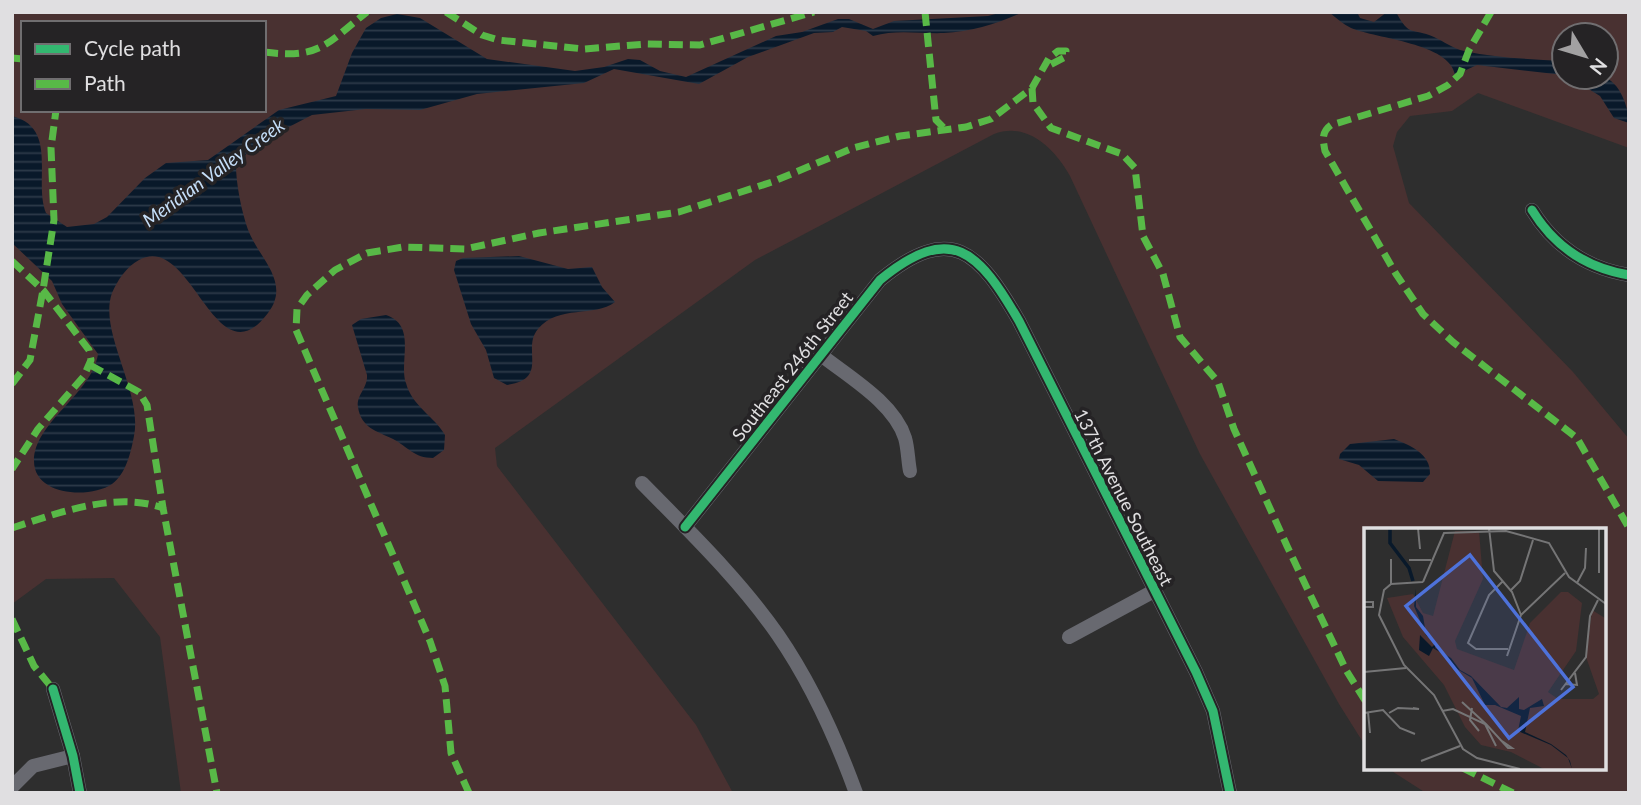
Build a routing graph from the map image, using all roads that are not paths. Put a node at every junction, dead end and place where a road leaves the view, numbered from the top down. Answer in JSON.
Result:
{"nodes":[{"id":1,"x":1532,"y":210,"type":"dead end"},
{"id":2,"x":943,"y":248,"type":"joint"},
{"id":3,"x":1629,"y":275,"type":"edge"},
{"id":4,"x":821,"y":355,"type":"junction"},
{"id":5,"x":910,"y":471,"type":"dead end"},
{"id":6,"x":642,"y":483,"type":"dead end"},
{"id":7,"x":685,"y":527,"type":"junction"},
{"id":8,"x":1154,"y":591,"type":"junction"},
{"id":9,"x":1069,"y":637,"type":"dead end"},
{"id":10,"x":53,"y":688,"type":"dead end"},
{"id":11,"x":73,"y":756,"type":"junction"},
{"id":12,"x":12,"y":788,"type":"edge"},
{"id":13,"x":80,"y":793,"type":"edge"},
{"id":14,"x":856,"y":793,"type":"edge"},
{"id":15,"x":1230,"y":793,"type":"edge"}],
"edges":[{"from":1,"to":3,"type":"street"},
{"from":2,"to":4,"type":"street","name":"Southeast 246th Street"},
{"from":2,"to":8,"type":"street","name":"137th Avenue Southeast"},
{"from":4,"to":5,"type":"street"},
{"from":4,"to":7,"type":"street","name":"Southeast 246th Street"},
{"from":6,"to":7,"type":"street"},
{"from":7,"to":14,"type":"street"},
{"from":8,"to":9,"type":"street"},
{"from":8,"to":15,"type":"street","name":"137th Avenue Southeast"},
{"from":10,"to":11,"type":"street"},
{"from":11,"to":12,"type":"street"},
{"from":11,"to":13,"type":"street"}]}
